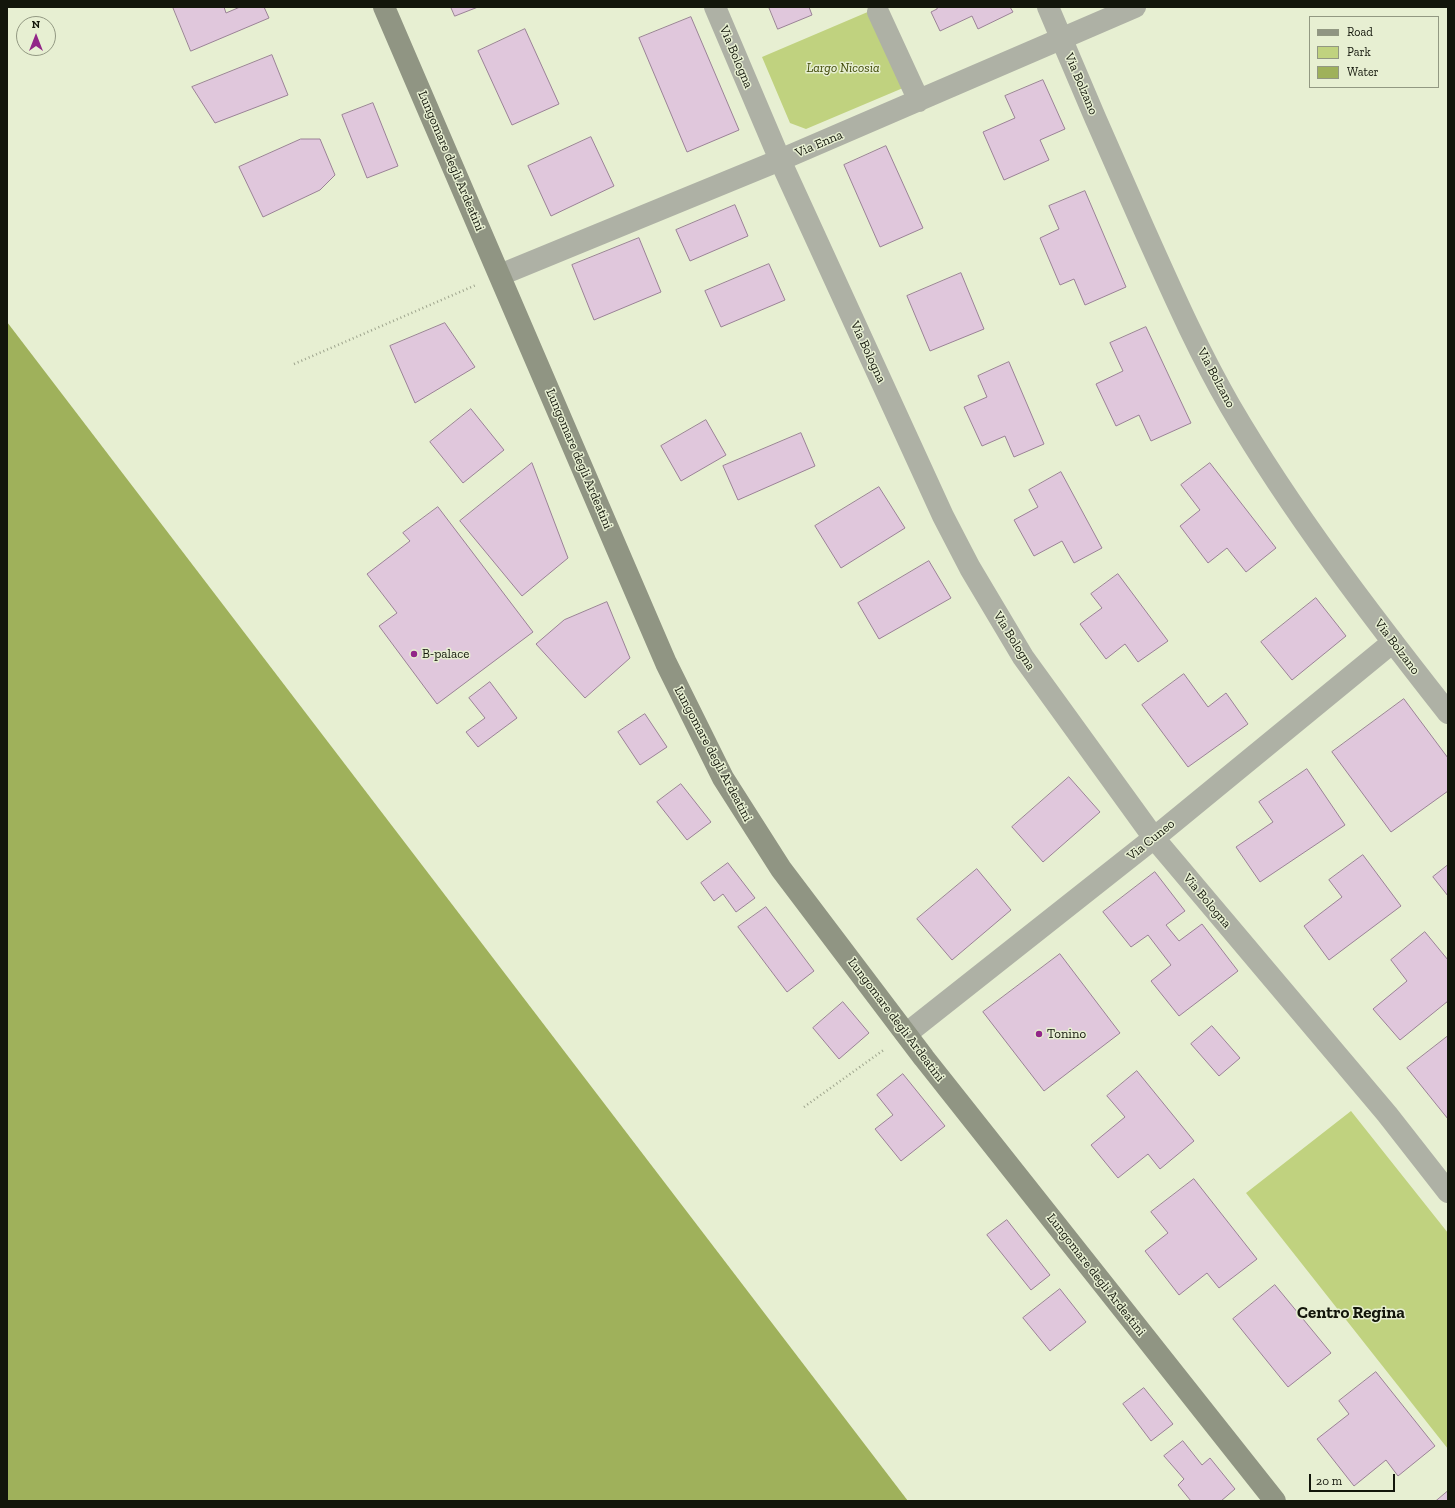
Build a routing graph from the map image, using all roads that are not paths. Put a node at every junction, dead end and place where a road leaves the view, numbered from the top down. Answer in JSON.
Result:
{"nodes":[{"id":1,"x":384,"y":7,"type":"edge"},
{"id":2,"x":715,"y":7,"type":"edge"},
{"id":3,"x":1048,"y":7,"type":"edge"},
{"id":4,"x":1135,"y":7,"type":"edge"},
{"id":5,"x":878,"y":12,"type":"dead end"},
{"id":6,"x":1062,"y":39,"type":"junction"},
{"id":7,"x":919,"y":100,"type":"junction"},
{"id":8,"x":780,"y":160,"type":"junction"},
{"id":9,"x":500,"y":275,"type":"junction"},
{"id":10,"x":1393,"y":642,"type":"junction"},
{"id":11,"x":1448,"y":713,"type":"edge"},
{"id":12,"x":1154,"y":838,"type":"junction"},
{"id":13,"x":906,"y":1034,"type":"junction"},
{"id":14,"x":1447,"y":1190,"type":"edge"},
{"id":15,"x":1275,"y":1501,"type":"edge"}],
"edges":[{"from":1,"to":9,"type":"main road","name":"Lungomare degli Ardeatini"},
{"from":2,"to":8,"type":"street","name":"Via Bologna"},
{"from":3,"to":6,"type":"street","name":"Via Bolzano"},
{"from":4,"to":6,"type":"street","name":"Via Enna"},
{"from":5,"to":7,"type":"street"},
{"from":6,"to":7,"type":"street","name":"Via Enna"},
{"from":6,"to":10,"type":"street","name":"Via Bolzano"},
{"from":7,"to":8,"type":"street","name":"Via Enna"},
{"from":8,"to":9,"type":"street","name":"Via Enna"},
{"from":8,"to":12,"type":"street","name":"Via Bologna"},
{"from":9,"to":13,"type":"main road","name":"Lungomare degli Ardeatini"},
{"from":10,"to":11,"type":"street","name":"Via Bolzano"},
{"from":10,"to":12,"type":"street","name":"Via Cuneo"},
{"from":12,"to":13,"type":"street","name":"Via Cuneo"},
{"from":12,"to":14,"type":"street","name":"Via Bologna"},
{"from":13,"to":15,"type":"main road","name":"Lungomare degli Ardeatini"}]}
